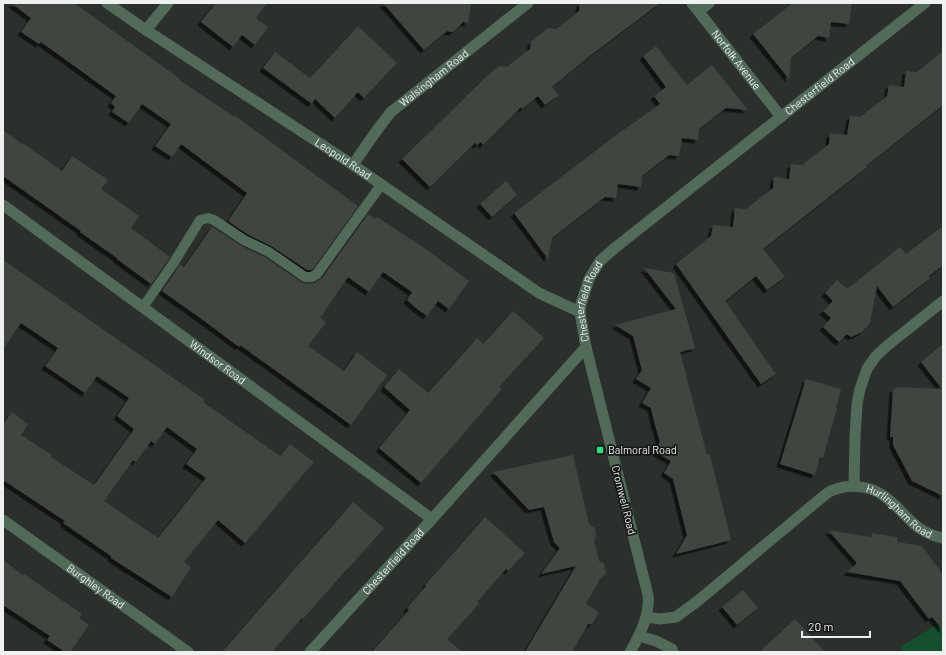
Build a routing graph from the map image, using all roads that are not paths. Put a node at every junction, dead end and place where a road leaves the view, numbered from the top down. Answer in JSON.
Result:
{"nodes":[{"id":1,"x":107,"y":3,"type":"edge"},
{"id":2,"x":168,"y":3,"type":"edge"},
{"id":3,"x":528,"y":3,"type":"edge"},
{"id":4,"x":710,"y":3,"type":"edge"},
{"id":5,"x":925,"y":3,"type":"edge"},
{"id":6,"x":695,"y":7,"type":"edge"},
{"id":7,"x":146,"y":30,"type":"junction"},
{"id":8,"x":781,"y":117,"type":"junction"},
{"id":9,"x":353,"y":165,"type":"junction"},
{"id":10,"x":381,"y":185,"type":"junction"},
{"id":11,"x":3,"y":205,"type":"edge"},
{"id":12,"x":943,"y":301,"type":"edge"},
{"id":13,"x":142,"y":307,"type":"junction"},
{"id":14,"x":580,"y":312,"type":"junction"},
{"id":15,"x":586,"y":347,"type":"junction"},
{"id":16,"x":854,"y":486,"type":"junction"},
{"id":17,"x":432,"y":519,"type":"junction"},
{"id":18,"x":3,"y":520,"type":"edge"},
{"id":19,"x":943,"y":538,"type":"edge"},
{"id":20,"x":646,"y":617,"type":"junction"},
{"id":21,"x":639,"y":636,"type":"junction"},
{"id":22,"x":188,"y":652,"type":"edge"},
{"id":23,"x":310,"y":652,"type":"edge"},
{"id":24,"x":630,"y":652,"type":"edge"},
{"id":25,"x":673,"y":652,"type":"edge"}],
"edges":[{"from":1,"to":7,"type":"street","name":"Leopold Road"},
{"from":2,"to":7,"type":"street"},
{"from":3,"to":9,"type":"street","name":"Walsingham Road"},
{"from":4,"to":6,"type":"lane"},
{"from":5,"to":8,"type":"street","name":"Chesterfield Road"},
{"from":6,"to":8,"type":"street","name":"Norfolk Avenue"},
{"from":7,"to":9,"type":"street","name":"Leopold Road"},
{"from":8,"to":14,"type":"street","name":"Chesterfield Road"},
{"from":9,"to":10,"type":"street","name":"Leopold Road"},
{"from":10,"to":13,"type":"lane"},
{"from":10,"to":14,"type":"street","name":"Leopold Road"},
{"from":11,"to":13,"type":"street","name":"Windsor Road"},
{"from":12,"to":16,"type":"street"},
{"from":13,"to":17,"type":"street","name":"Windsor Road"},
{"from":14,"to":15,"type":"street","name":"Chesterfield Road"},
{"from":15,"to":17,"type":"street","name":"Chesterfield Road"},
{"from":15,"to":20,"type":"street","name":"Cromwell Road"},
{"from":16,"to":19,"type":"street","name":"Hurlingham Road"},
{"from":16,"to":20,"type":"street"},
{"from":17,"to":23,"type":"street","name":"Chesterfield Road"},
{"from":18,"to":22,"type":"street","name":"Burghley Road"},
{"from":20,"to":21,"type":"street","name":"Cromwell Road"},
{"from":21,"to":24,"type":"street","name":"Cromwell Road"},
{"from":21,"to":25,"type":"street"}]}
